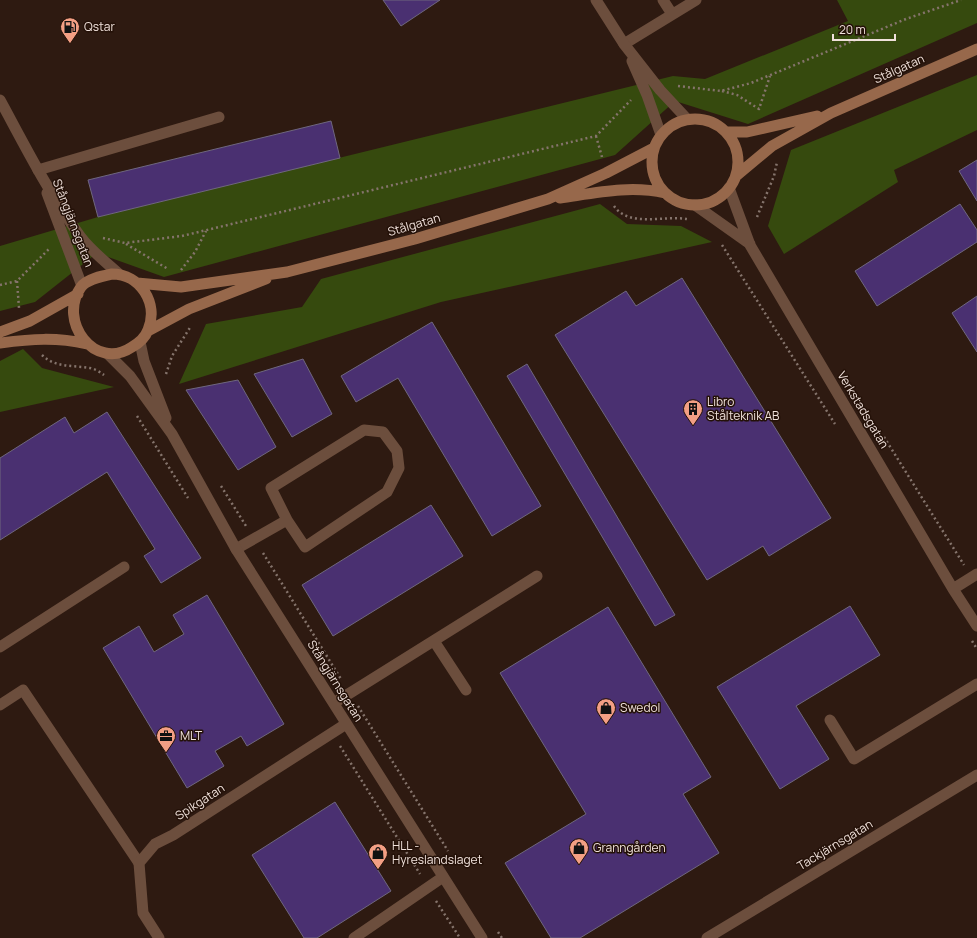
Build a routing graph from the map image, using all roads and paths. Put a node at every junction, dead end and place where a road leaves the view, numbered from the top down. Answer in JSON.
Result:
{"nodes":[{"id":1,"x":596,"y":0,"type":"edge"},
{"id":2,"x":663,"y":0,"type":"edge"},
{"id":3,"x":696,"y":0,"type":"edge"},
{"id":4,"x":960,"y":0,"type":"edge"},
{"id":5,"x":672,"y":14,"type":"junction"},
{"id":6,"x":624,"y":44,"type":"junction"},
{"id":7,"x":977,"y":49,"type":"edge"},
{"id":8,"x":770,"y":75,"type":"junction"},
{"id":9,"x":660,"y":90,"type":"junction"},
{"id":10,"x":721,"y":91,"type":"junction"},
{"id":11,"x":647,"y":95,"type":"junction"},
{"id":12,"x":0,"y":100,"type":"edge"},
{"id":13,"x":759,"y":109,"type":"junction"},
{"id":14,"x":831,"y":113,"type":"junction"},
{"id":15,"x":220,"y":117,"type":"dead end"},
{"id":16,"x":687,"y":119,"type":"junction"},
{"id":17,"x":766,"y":129,"type":"junction"},
{"id":18,"x":726,"y":132,"type":"junction"},
{"id":19,"x":661,"y":135,"type":"junction"},
{"id":20,"x":596,"y":136,"type":"junction"},
{"id":21,"x":772,"y":146,"type":"junction"},
{"id":22,"x":654,"y":148,"type":"junction"},
{"id":23,"x":38,"y":170,"type":"junction"},
{"id":24,"x":606,"y":173,"type":"junction"},
{"id":25,"x":736,"y":176,"type":"junction"},
{"id":26,"x":729,"y":188,"type":"junction"},
{"id":27,"x":612,"y":190,"type":"junction"},
{"id":28,"x":665,"y":192,"type":"junction"},
{"id":29,"x":548,"y":199,"type":"junction"},
{"id":30,"x":695,"y":205,"type":"junction"},
{"id":31,"x":692,"y":220,"type":"dead end"},
{"id":32,"x":756,"y":220,"type":"dead end"},
{"id":33,"x":207,"y":230,"type":"junction"},
{"id":34,"x":81,"y":236,"type":"junction"},
{"id":35,"x":66,"y":242,"type":"junction"},
{"id":36,"x":125,"y":244,"type":"junction"},
{"id":37,"x":721,"y":244,"type":"dead end"},
{"id":38,"x":750,"y":245,"type":"junction"},
{"id":39,"x":287,"y":272,"type":"junction"},
{"id":40,"x":119,"y":274,"type":"junction"},
{"id":41,"x":178,"y":274,"type":"junction"},
{"id":42,"x":17,"y":281,"type":"junction"},
{"id":43,"x":137,"y":283,"type":"junction"},
{"id":44,"x":0,"y":285,"type":"edge"},
{"id":45,"x":181,"y":287,"type":"junction"},
{"id":46,"x":80,"y":290,"type":"junction"},
{"id":47,"x":189,"y":309,"type":"junction"},
{"id":48,"x":30,"y":321,"type":"junction"},
{"id":49,"x":148,"y":331,"type":"junction"},
{"id":50,"x":0,"y":332,"type":"edge"},
{"id":51,"x":36,"y":338,"type":"junction"},
{"id":52,"x":140,"y":342,"type":"junction"},
{"id":53,"x":0,"y":343,"type":"edge"},
{"id":54,"x":87,"y":344,"type":"junction"},
{"id":55,"x":108,"y":354,"type":"junction"},
{"id":56,"x":105,"y":375,"type":"dead end"},
{"id":57,"x":165,"y":381,"type":"dead end"},
{"id":58,"x":133,"y":410,"type":"dead end"},
{"id":59,"x":836,"y":426,"type":"dead end"},
{"id":60,"x":172,"y":434,"type":"junction"},
{"id":61,"x":883,"y":435,"type":"dead end"},
{"id":62,"x":218,"y":481,"type":"dead end"},
{"id":63,"x":190,"y":503,"type":"dead end"},
{"id":64,"x":287,"y":520,"type":"junction"},
{"id":65,"x":254,"y":539,"type":"junction"},
{"id":66,"x":236,"y":549,"type":"junction"},
{"id":67,"x":124,"y":567,"type":"dead end"},
{"id":68,"x":537,"y":576,"type":"dead end"},
{"id":69,"x":974,"y":576,"type":"edge"},
{"id":70,"x":953,"y":589,"type":"junction"},
{"id":71,"x":977,"y":626,"type":"edge"},
{"id":72,"x":968,"y":636,"type":"dead end"},
{"id":73,"x":434,"y":641,"type":"junction"},
{"id":74,"x":0,"y":647,"type":"edge"},
{"id":75,"x":977,"y":649,"type":"edge"},
{"id":76,"x":977,"y":684,"type":"edge"},
{"id":77,"x":466,"y":690,"type":"dead end"},
{"id":78,"x":350,"y":693,"type":"junction"},
{"id":79,"x":334,"y":704,"type":"junction"},
{"id":80,"x":0,"y":706,"type":"edge"},
{"id":81,"x":830,"y":720,"type":"dead end"},
{"id":82,"x":346,"y":724,"type":"junction"},
{"id":83,"x":332,"y":734,"type":"junction"},
{"id":84,"x":977,"y":775,"type":"edge"},
{"id":85,"x":449,"y":852,"type":"dead end"},
{"id":86,"x":139,"y":863,"type":"junction"},
{"id":87,"x":443,"y":877,"type":"junction"},
{"id":88,"x":428,"y":887,"type":"junction"},
{"id":89,"x":498,"y":931,"type":"dead end"},
{"id":90,"x":158,"y":938,"type":"edge"},
{"id":91,"x":354,"y":938,"type":"edge"},
{"id":92,"x":460,"y":938,"type":"edge"},
{"id":93,"x":482,"y":938,"type":"edge"},
{"id":94,"x":502,"y":938,"type":"edge"},
{"id":95,"x":707,"y":938,"type":"edge"}],
"edges":[{"from":1,"to":6,"type":"street"},
{"from":2,"to":5,"type":"street"},
{"from":3,"to":5,"type":"street"},
{"from":4,"to":8,"type":"path"},
{"from":5,"to":6,"type":"street"},
{"from":6,"to":9,"type":"street"},
{"from":6,"to":11,"type":"street"},
{"from":7,"to":14,"type":"main road","name":"Stålgatan"},
{"from":8,"to":10,"type":"path"},
{"from":8,"to":13,"type":"path"},
{"from":9,"to":10,"type":"path"},
{"from":9,"to":16,"type":"street"},
{"from":10,"to":13,"type":"path"},
{"from":11,"to":19,"type":"street"},
{"from":11,"to":20,"type":"path"},
{"from":12,"to":23,"type":"street","name":"Stångjärnsgatan"},
{"from":13,"to":17,"type":"path"},
{"from":14,"to":17,"type":"main road","name":"Stålgatan"},
{"from":14,"to":21,"type":"main road","name":"Stålgatan"},
{"from":15,"to":23,"type":"street"},
{"from":16,"to":18,"type":"main road"},
{"from":16,"to":19,"type":"main road"},
{"from":17,"to":18,"type":"main road","name":"Stålgatan"},
{"from":18,"to":25,"type":"main road"},
{"from":19,"to":22,"type":"main road"},
{"from":20,"to":24,"type":"path"},
{"from":20,"to":33,"type":"path"},
{"from":21,"to":25,"type":"main road","name":"Stålgatan"},
{"from":21,"to":32,"type":"path"},
{"from":22,"to":24,"type":"main road","name":"Stålgatan"},
{"from":22,"to":28,"type":"main road"},
{"from":23,"to":34,"type":"street","name":"Stångjärnsgatan"},
{"from":23,"to":35,"type":"street","name":"Stångjärnsgatan"},
{"from":24,"to":29,"type":"main road","name":"Stålgatan"},
{"from":25,"to":26,"type":"main road"},
{"from":26,"to":30,"type":"main road"},
{"from":26,"to":38,"type":"street","name":"Verkstadsgatan"},
{"from":27,"to":28,"type":"main road","name":"Stålgatan"},
{"from":27,"to":29,"type":"main road","name":"Stålgatan"},
{"from":27,"to":31,"type":"path"},
{"from":28,"to":30,"type":"main road"},
{"from":29,"to":39,"type":"main road","name":"Stålgatan"},
{"from":30,"to":38,"type":"street","name":"Verkstadsgatan"},
{"from":33,"to":36,"type":"path"},
{"from":33,"to":41,"type":"path"},
{"from":34,"to":36,"type":"path"},
{"from":34,"to":40,"type":"street","name":"Stångjärnsgatan"},
{"from":35,"to":42,"type":"path"},
{"from":35,"to":46,"type":"street","name":"Stångjärnsgatan"},
{"from":36,"to":41,"type":"path"},
{"from":37,"to":59,"type":"path"},
{"from":38,"to":70,"type":"street","name":"Verkstadsgatan"},
{"from":39,"to":45,"type":"main road","name":"Stålgatan"},
{"from":39,"to":47,"type":"main road","name":"Stålgatan"},
{"from":40,"to":43,"type":"main road"},
{"from":40,"to":46,"type":"main road"},
{"from":41,"to":45,"type":"path"},
{"from":42,"to":44,"type":"path"},
{"from":42,"to":48,"type":"path"},
{"from":43,"to":45,"type":"main road","name":"Stålgatan"},
{"from":43,"to":49,"type":"main road"},
{"from":46,"to":48,"type":"main road"},
{"from":46,"to":54,"type":"main road"},
{"from":47,"to":49,"type":"main road","name":"Stålgatan"},
{"from":47,"to":57,"type":"path"},
{"from":48,"to":50,"type":"main road"},
{"from":49,"to":52,"type":"main road"},
{"from":51,"to":53,"type":"main road"},
{"from":51,"to":54,"type":"main road"},
{"from":51,"to":56,"type":"path"},
{"from":52,"to":55,"type":"main road"},
{"from":52,"to":60,"type":"street","name":"Stångjärnsgatan"},
{"from":54,"to":55,"type":"main road"},
{"from":55,"to":60,"type":"street","name":"Stångjärnsgatan"},
{"from":58,"to":63,"type":"path"},
{"from":60,"to":66,"type":"street","name":"Stångjärnsgatan"},
{"from":61,"to":69,"type":"path"},
{"from":62,"to":65,"type":"path"},
{"from":64,"to":64,"type":"street"},
{"from":64,"to":65,"type":"street"},
{"from":65,"to":66,"type":"street"},
{"from":65,"to":78,"type":"path"},
{"from":66,"to":79,"type":"street","name":"Stångjärnsgatan"},
{"from":67,"to":74,"type":"street"},
{"from":68,"to":73,"type":"street"},
{"from":69,"to":70,"type":"street"},
{"from":70,"to":71,"type":"street","name":"Verkstadsgatan"},
{"from":72,"to":75,"type":"path"},
{"from":73,"to":77,"type":"street"},
{"from":73,"to":78,"type":"street"},
{"from":76,"to":81,"type":"street"},
{"from":78,"to":79,"type":"street"},
{"from":78,"to":85,"type":"path"},
{"from":79,"to":82,"type":"street","name":"Stångjärnsgatan"},
{"from":80,"to":86,"type":"street"},
{"from":82,"to":83,"type":"street","name":"Spikgatan"},
{"from":82,"to":87,"type":"street","name":"Stångjärnsgatan"},
{"from":83,"to":86,"type":"street","name":"Spikgatan"},
{"from":83,"to":88,"type":"path"},
{"from":84,"to":95,"type":"street","name":"Tackjärnsgatan"},
{"from":86,"to":90,"type":"street"},
{"from":87,"to":88,"type":"street"},
{"from":87,"to":93,"type":"street","name":"Stångjärnsgatan"},
{"from":88,"to":91,"type":"street"},
{"from":88,"to":92,"type":"path"},
{"from":89,"to":94,"type":"path"}]}
